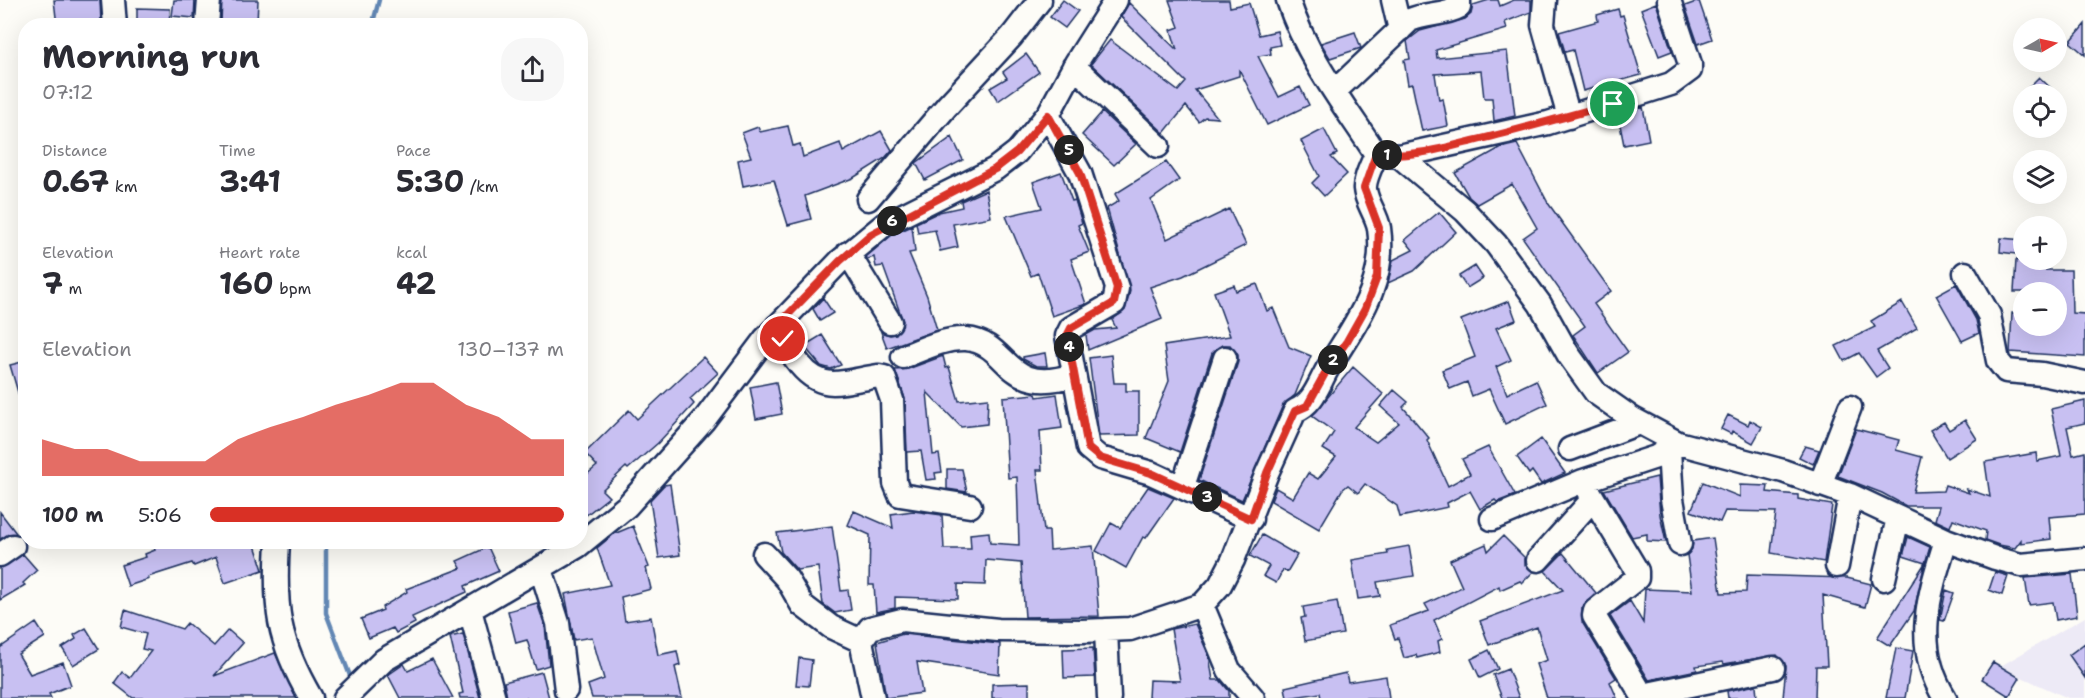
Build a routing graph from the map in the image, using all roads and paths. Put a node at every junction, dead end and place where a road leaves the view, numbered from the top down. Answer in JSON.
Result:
{"nodes":[{"id":1,"x":113,"y":0,"type":"edge"},
{"id":2,"x":209,"y":0,"type":"edge"},
{"id":3,"x":1040,"y":0,"type":"edge"},
{"id":4,"x":1116,"y":0,"type":"edge"},
{"id":5,"x":1288,"y":0,"type":"edge"},
{"id":6,"x":1393,"y":0,"type":"edge"},
{"id":7,"x":1459,"y":0,"type":"edge"},
{"id":8,"x":1545,"y":0,"type":"edge"},
{"id":9,"x":1669,"y":0,"type":"edge"},
{"id":10,"x":114,"y":18,"type":"edge"},
{"id":11,"x":208,"y":18,"type":"edge"},
{"id":12,"x":1400,"y":30,"type":"junction"},
{"id":13,"x":1074,"y":66,"type":"junction"},
{"id":14,"x":1335,"y":91,"type":"junction"},
{"id":15,"x":1048,"y":115,"type":"junction"},
{"id":16,"x":1569,"y":117,"type":"junction"},
{"id":17,"x":1158,"y":146,"type":"dead end"},
{"id":18,"x":1376,"y":154,"type":"junction"},
{"id":19,"x":1399,"y":156,"type":"junction"},
{"id":20,"x":868,"y":199,"type":"dead end"},
{"id":21,"x":848,"y":253,"type":"junction"},
{"id":22,"x":1965,"y":273,"type":"dead end"},
{"id":23,"x":891,"y":322,"type":"dead end"},
{"id":24,"x":777,"y":326,"type":"junction"},
{"id":25,"x":903,"y":357,"type":"dead end"},
{"id":26,"x":1226,"y":358,"type":"dead end"},
{"id":27,"x":1073,"y":375,"type":"junction"},
{"id":28,"x":2085,"y":383,"type":"edge"},
{"id":29,"x":1850,"y":407,"type":"dead end"},
{"id":30,"x":1639,"y":423,"type":"junction"},
{"id":31,"x":1673,"y":447,"type":"junction"},
{"id":32,"x":1570,"y":449,"type":"dead end"},
{"id":33,"x":1821,"y":484,"type":"junction"},
{"id":34,"x":1183,"y":486,"type":"junction"},
{"id":35,"x":1588,"y":490,"type":"junction"},
{"id":36,"x":1850,"y":495,"type":"junction"},
{"id":37,"x":970,"y":506,"type":"dead end"},
{"id":38,"x":1898,"y":518,"type":"junction"},
{"id":39,"x":1251,"y":519,"type":"junction"},
{"id":40,"x":1492,"y":519,"type":"dead end"},
{"id":41,"x":588,"y":539,"type":"edge"},
{"id":42,"x":1946,"y":540,"type":"junction"},
{"id":43,"x":1680,"y":544,"type":"dead end"},
{"id":44,"x":272,"y":549,"type":"edge"},
{"id":45,"x":572,"y":549,"type":"edge"},
{"id":46,"x":764,"y":554,"type":"dead end"},
{"id":47,"x":2085,"y":559,"type":"edge"},
{"id":48,"x":1538,"y":560,"type":"dead end"},
{"id":49,"x":1837,"y":566,"type":"dead end"},
{"id":50,"x":541,"y":569,"type":"junction"},
{"id":51,"x":1884,"y":579,"type":"dead end"},
{"id":52,"x":1202,"y":605,"type":"junction"},
{"id":53,"x":470,"y":610,"type":"junction"},
{"id":54,"x":1106,"y":630,"type":"junction"},
{"id":55,"x":861,"y":641,"type":"junction"},
{"id":56,"x":1773,"y":668,"type":"dead end"},
{"id":57,"x":566,"y":690,"type":"dead end"},
{"id":58,"x":1643,"y":696,"type":"edge"},
{"id":59,"x":311,"y":698,"type":"edge"},
{"id":60,"x":345,"y":698,"type":"edge"},
{"id":61,"x":494,"y":698,"type":"edge"},
{"id":62,"x":873,"y":698,"type":"edge"},
{"id":63,"x":1109,"y":698,"type":"edge"},
{"id":64,"x":1253,"y":698,"type":"edge"},
{"id":65,"x":1946,"y":698,"type":"edge"}],
"edges":[{"from":1,"to":10,"type":"street"},
{"from":2,"to":11,"type":"street"},
{"from":3,"to":20,"type":"street"},
{"from":4,"to":13,"type":"street"},
{"from":5,"to":14,"type":"street"},
{"from":6,"to":12,"type":"street"},
{"from":7,"to":12,"type":"street"},
{"from":8,"to":16,"type":"street"},
{"from":9,"to":16,"type":"street"},
{"from":12,"to":14,"type":"street"},
{"from":13,"to":15,"type":"street"},
{"from":13,"to":17,"type":"street"},
{"from":14,"to":18,"type":"street"},
{"from":15,"to":21,"type":"street"},
{"from":15,"to":27,"type":"street"},
{"from":16,"to":19,"type":"street"},
{"from":18,"to":19,"type":"street"},
{"from":18,"to":39,"type":"street"},
{"from":19,"to":30,"type":"street"},
{"from":21,"to":23,"type":"street"},
{"from":21,"to":24,"type":"street"},
{"from":22,"to":28,"type":"street"},
{"from":24,"to":37,"type":"street"},
{"from":24,"to":41,"type":"street"},
{"from":25,"to":27,"type":"street"},
{"from":26,"to":34,"type":"street"},
{"from":27,"to":34,"type":"street"},
{"from":29,"to":33,"type":"street"},
{"from":30,"to":31,"type":"street"},
{"from":30,"to":32,"type":"street"},
{"from":31,"to":33,"type":"street"},
{"from":31,"to":35,"type":"street"},
{"from":31,"to":43,"type":"street"},
{"from":33,"to":36,"type":"street"},
{"from":34,"to":39,"type":"street"},
{"from":35,"to":40,"type":"street"},
{"from":35,"to":48,"type":"street"},
{"from":35,"to":58,"type":"street"},
{"from":36,"to":38,"type":"street"},
{"from":36,"to":49,"type":"street"},
{"from":38,"to":42,"type":"street"},
{"from":38,"to":51,"type":"street"},
{"from":39,"to":52,"type":"street"},
{"from":42,"to":47,"type":"street"},
{"from":42,"to":65,"type":"street"},
{"from":44,"to":59,"type":"street"},
{"from":45,"to":50,"type":"street"},
{"from":46,"to":55,"type":"street"},
{"from":50,"to":53,"type":"street"},
{"from":50,"to":57,"type":"street"},
{"from":52,"to":54,"type":"street"},
{"from":52,"to":64,"type":"street"},
{"from":53,"to":60,"type":"street"},
{"from":53,"to":61,"type":"street"},
{"from":54,"to":55,"type":"street"},
{"from":54,"to":63,"type":"street"},
{"from":55,"to":62,"type":"street"},
{"from":56,"to":58,"type":"street"}]}
